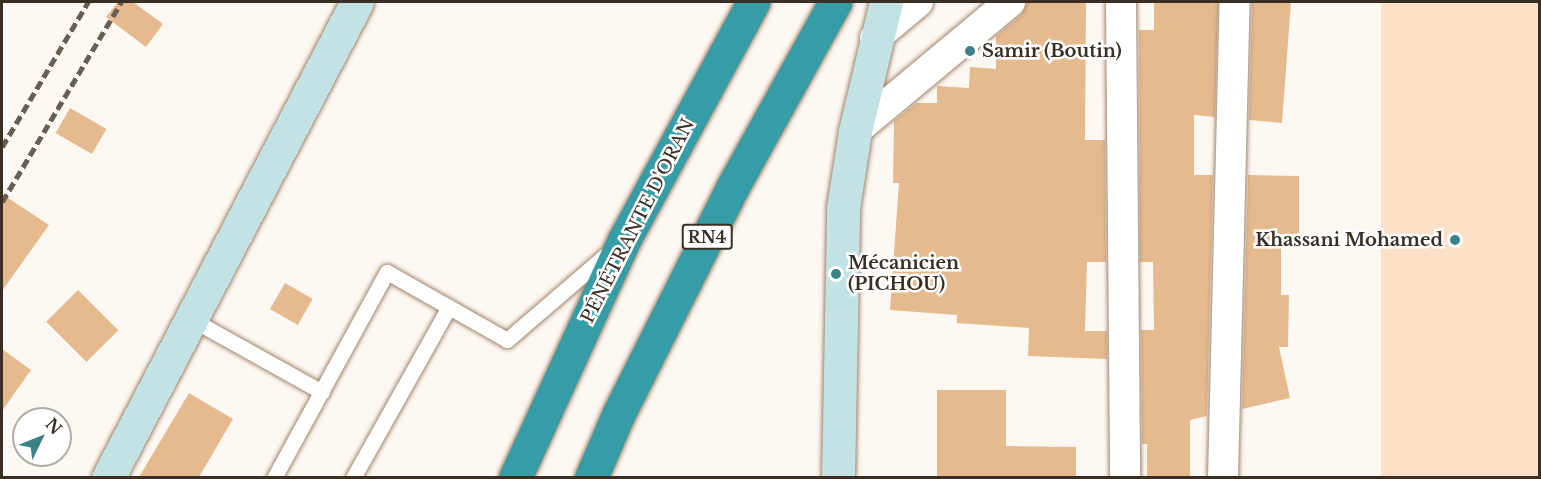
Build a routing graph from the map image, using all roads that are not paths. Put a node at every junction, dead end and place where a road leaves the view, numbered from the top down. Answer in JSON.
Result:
{"nodes":[{"id":1,"x":357,"y":2,"type":"edge"},
{"id":2,"x":753,"y":2,"type":"edge"},
{"id":3,"x":835,"y":2,"type":"edge"},
{"id":4,"x":886,"y":2,"type":"edge"},
{"id":5,"x":918,"y":2,"type":"edge"},
{"id":6,"x":1010,"y":2,"type":"edge"},
{"id":7,"x":1121,"y":2,"type":"edge"},
{"id":8,"x":1235,"y":2,"type":"edge"},
{"id":9,"x":875,"y":38,"type":"junction"},
{"id":10,"x":855,"y":131,"type":"junction"},
{"id":11,"x":624,"y":240,"type":"junction"},
{"id":12,"x":449,"y":307,"type":"junction"},
{"id":13,"x":191,"y":319,"type":"junction"},
{"id":14,"x":322,"y":392,"type":"junction"},
{"id":15,"x":108,"y":477,"type":"edge"},
{"id":16,"x":274,"y":477,"type":"edge"},
{"id":17,"x":353,"y":477,"type":"edge"},
{"id":18,"x":515,"y":477,"type":"edge"},
{"id":19,"x":591,"y":477,"type":"edge"},
{"id":20,"x":838,"y":477,"type":"edge"},
{"id":21,"x":1125,"y":477,"type":"edge"},
{"id":22,"x":1223,"y":477,"type":"edge"}],
"edges":[{"from":1,"to":13,"type":"main road"},
{"from":2,"to":11,"type":"highway","name":"PÉNÉTRANTE D'ORAN"},
{"from":3,"to":19,"type":"highway","number":"RN4"},
{"from":4,"to":9,"type":"main road"},
{"from":5,"to":9,"type":"street"},
{"from":6,"to":10,"type":"street"},
{"from":7,"to":21,"type":"street"},
{"from":8,"to":22,"type":"street"},
{"from":9,"to":10,"type":"main road"},
{"from":10,"to":20,"type":"main road"},
{"from":11,"to":12,"type":"lane"},
{"from":11,"to":18,"type":"highway","name":"PÉNÉTRANTE D'ORAN"},
{"from":12,"to":14,"type":"lane"},
{"from":12,"to":17,"type":"lane"},
{"from":13,"to":14,"type":"lane"},
{"from":13,"to":15,"type":"main road"},
{"from":14,"to":16,"type":"lane"}]}
